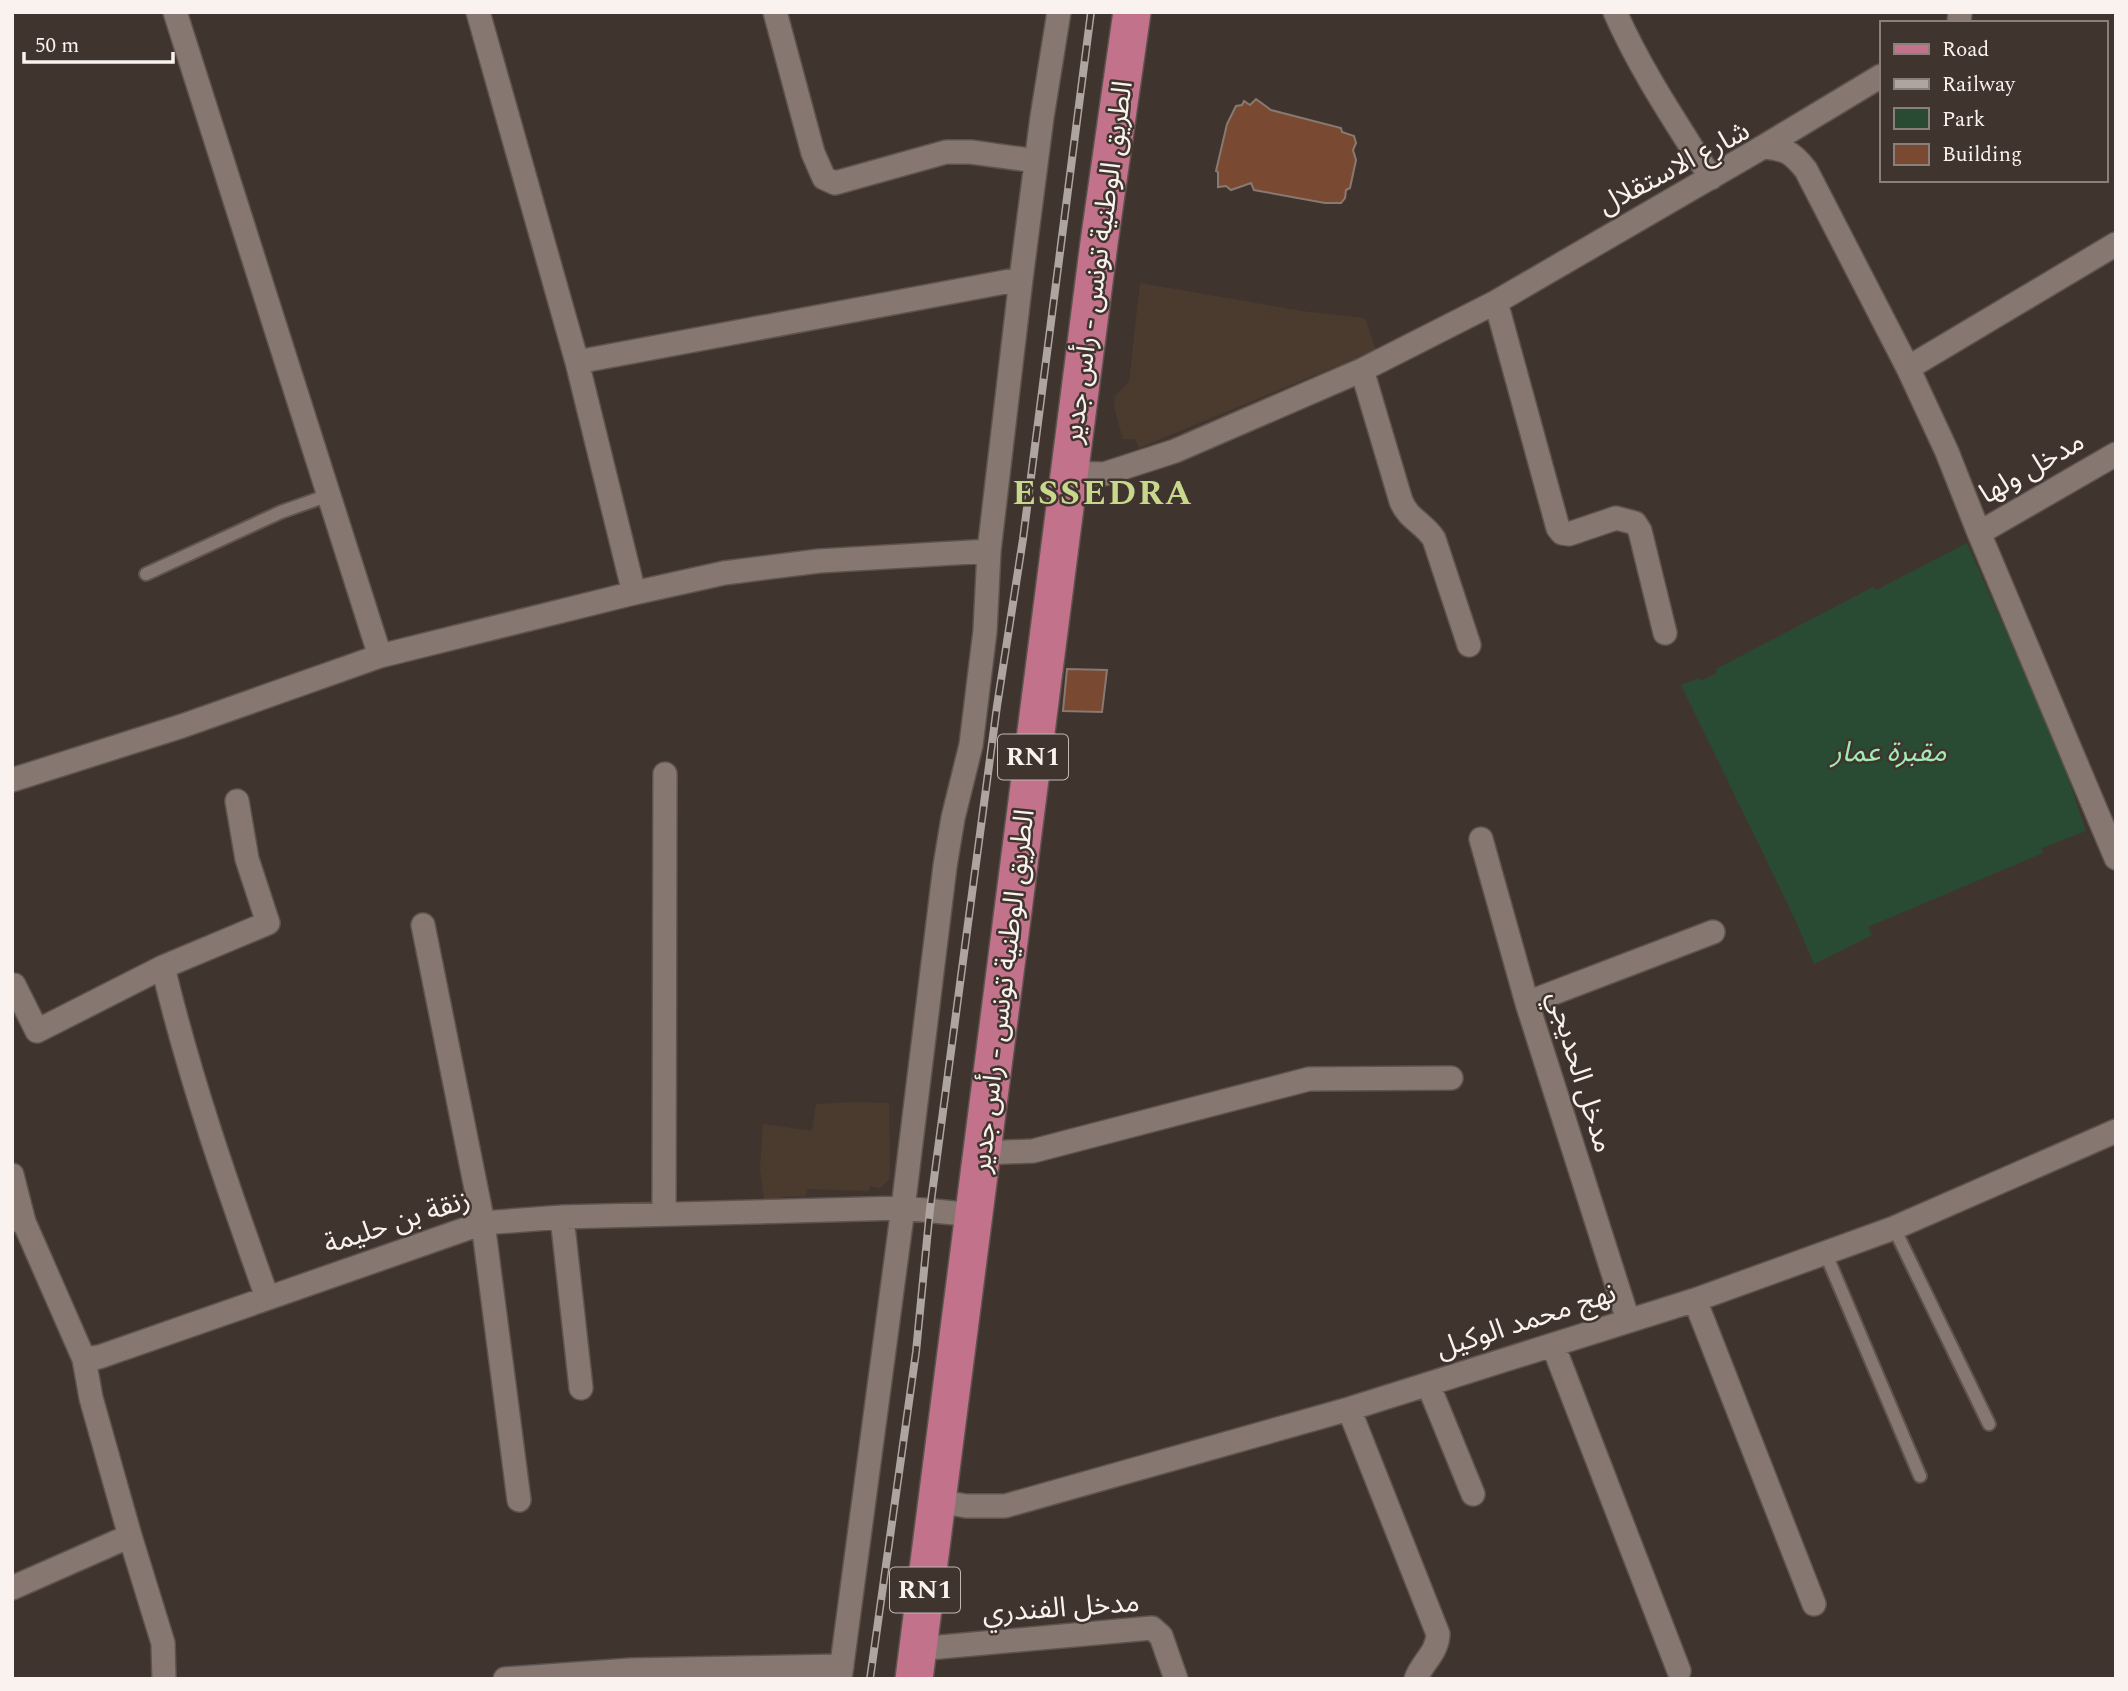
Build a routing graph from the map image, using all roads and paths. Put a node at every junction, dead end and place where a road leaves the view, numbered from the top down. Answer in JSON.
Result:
{"nodes":[{"id":1,"x":175,"y":12,"type":"edge"},
{"id":2,"x":478,"y":12,"type":"edge"},
{"id":3,"x":775,"y":12,"type":"edge"},
{"id":4,"x":1059,"y":12,"type":"edge"},
{"id":5,"x":1132,"y":12,"type":"edge"},
{"id":6,"x":1615,"y":12,"type":"edge"},
{"id":7,"x":1880,"y":77,"type":"edge"},
{"id":8,"x":1763,"y":147,"type":"junction"},
{"id":9,"x":1036,"y":161,"type":"junction"},
{"id":10,"x":1712,"y":178,"type":"junction"},
{"id":11,"x":2116,"y":244,"type":"edge"},
{"id":12,"x":1021,"y":279,"type":"junction"},
{"id":13,"x":1496,"y":302,"type":"junction"},
{"id":14,"x":576,"y":362,"type":"junction"},
{"id":15,"x":1908,"y":368,"type":"junction"},
{"id":16,"x":1362,"y":370,"type":"junction"},
{"id":17,"x":2116,"y":454,"type":"edge"},
{"id":18,"x":1070,"y":473,"type":"junction"},
{"id":19,"x":329,"y":495,"type":"junction"},
{"id":20,"x":1979,"y":533,"type":"junction"},
{"id":21,"x":989,"y":551,"type":"junction"},
{"id":22,"x":146,"y":574,"type":"dead end"},
{"id":23,"x":634,"y":593,"type":"junction"},
{"id":24,"x":1665,"y":633,"type":"dead end"},
{"id":25,"x":1469,"y":645,"type":"dead end"},
{"id":26,"x":380,"y":656,"type":"junction"},
{"id":27,"x":665,"y":774,"type":"dead end"},
{"id":28,"x":12,"y":780,"type":"edge"},
{"id":29,"x":237,"y":801,"type":"dead end"},
{"id":30,"x":1481,"y":839,"type":"dead end"},
{"id":31,"x":2116,"y":858,"type":"edge"},
{"id":32,"x":422,"y":925,"type":"dead end"},
{"id":33,"x":1713,"y":932,"type":"dead end"},
{"id":34,"x":163,"y":967,"type":"junction"},
{"id":35,"x":15,"y":985,"type":"dead end"},
{"id":36,"x":1527,"y":1003,"type":"junction"},
{"id":37,"x":1451,"y":1078,"type":"dead end"},
{"id":38,"x":2116,"y":1131,"type":"edge"},
{"id":39,"x":983,"y":1153,"type":"junction"},
{"id":40,"x":12,"y":1175,"type":"edge"},
{"id":41,"x":903,"y":1208,"type":"junction"},
{"id":42,"x":664,"y":1213,"type":"junction"},
{"id":43,"x":975,"y":1215,"type":"junction"},
{"id":44,"x":562,"y":1217,"type":"junction"},
{"id":45,"x":18,"y":1221,"type":"edge"},
{"id":46,"x":483,"y":1223,"type":"junction"},
{"id":47,"x":1894,"y":1228,"type":"junction"},
{"id":48,"x":1825,"y":1252,"type":"junction"},
{"id":49,"x":267,"y":1297,"type":"junction"},
{"id":50,"x":1695,"y":1300,"type":"junction"},
{"id":51,"x":1628,"y":1320,"type":"junction"},
{"id":52,"x":1553,"y":1345,"type":"junction"},
{"id":53,"x":84,"y":1359,"type":"junction"},
{"id":54,"x":1428,"y":1384,"type":"junction"},
{"id":55,"x":581,"y":1388,"type":"dead end"},
{"id":56,"x":1349,"y":1409,"type":"junction"},
{"id":57,"x":1989,"y":1424,"type":"dead end"},
{"id":58,"x":1920,"y":1476,"type":"dead end"},
{"id":59,"x":1474,"y":1494,"type":"dead end"},
{"id":60,"x":519,"y":1500,"type":"dead end"},
{"id":61,"x":938,"y":1501,"type":"junction"},
{"id":62,"x":130,"y":1536,"type":"junction"},
{"id":63,"x":12,"y":1588,"type":"edge"},
{"id":64,"x":1814,"y":1604,"type":"dead end"},
{"id":65,"x":916,"y":1664,"type":"edge"},
{"id":66,"x":1679,"y":1671,"type":"dead end"},
{"id":67,"x":841,"y":1673,"type":"edge"},
{"id":68,"x":164,"y":1679,"type":"edge"},
{"id":69,"x":505,"y":1679,"type":"edge"},
{"id":70,"x":1176,"y":1679,"type":"edge"},
{"id":71,"x":1416,"y":1679,"type":"edge"}],
"edges":[{"from":1,"to":19,"type":"street"},
{"from":2,"to":14,"type":"street"},
{"from":3,"to":9,"type":"street"},
{"from":4,"to":9,"type":"street"},
{"from":5,"to":18,"type":"main road","name":"الطريق الوطنية تونس - رأس جدير","number":"RN1"},
{"from":6,"to":10,"type":"street"},
{"from":7,"to":8,"type":"street"},
{"from":8,"to":10,"type":"street","name":"شارع الاستقلال"},
{"from":8,"to":15,"type":"street","name":"شارع الاستقلال"},
{"from":9,"to":12,"type":"street"},
{"from":10,"to":13,"type":"street","name":"شارع الاستقلال"},
{"from":11,"to":15,"type":"street"},
{"from":12,"to":14,"type":"street"},
{"from":12,"to":21,"type":"street"},
{"from":13,"to":16,"type":"street","name":"شارع الاستقلال"},
{"from":13,"to":24,"type":"street"},
{"from":14,"to":23,"type":"street"},
{"from":15,"to":20,"type":"street","name":"شارع الاستقلال"},
{"from":16,"to":18,"type":"street","name":"شارع الاستقلال"},
{"from":16,"to":25,"type":"street"},
{"from":17,"to":20,"type":"street","name":"مدخل ولها"},
{"from":18,"to":39,"type":"main road","name":"الطريق الوطنية تونس - رأس جدير","number":"RN1"},
{"from":19,"to":22,"type":"lane"},
{"from":19,"to":26,"type":"street"},
{"from":20,"to":31,"type":"street","name":"شارع الاستقلال"},
{"from":21,"to":23,"type":"street"},
{"from":21,"to":41,"type":"street"},
{"from":23,"to":26,"type":"street"},
{"from":26,"to":28,"type":"street"},
{"from":27,"to":42,"type":"street"},
{"from":29,"to":34,"type":"street"},
{"from":30,"to":36,"type":"street","name":"مدخل الحديجي"},
{"from":32,"to":46,"type":"street"},
{"from":33,"to":36,"type":"street"},
{"from":34,"to":35,"type":"street"},
{"from":34,"to":49,"type":"street"},
{"from":36,"to":51,"type":"street","name":"مدخل الحديجي"},
{"from":37,"to":39,"type":"street"},
{"from":38,"to":47,"type":"street","name":"نهج محمد الوكيل"},
{"from":39,"to":43,"type":"main road","name":"الطريق الوطنية تونس - رأس جدير","number":"RN1"},
{"from":40,"to":45,"type":"street"},
{"from":41,"to":42,"type":"street","name":"زنقة بن حليمة"},
{"from":41,"to":43,"type":"street","name":"زنقة بن حليمة"},
{"from":41,"to":67,"type":"street"},
{"from":42,"to":44,"type":"street","name":"زنقة بن حليمة"},
{"from":43,"to":61,"type":"main road","name":"الطريق الوطنية تونس - رأس جدير","number":"RN1"},
{"from":44,"to":46,"type":"street","name":"زنقة بن حليمة"},
{"from":44,"to":55,"type":"street"},
{"from":45,"to":53,"type":"street"},
{"from":46,"to":49,"type":"street","name":"زنقة بن حليمة"},
{"from":46,"to":60,"type":"street"},
{"from":47,"to":48,"type":"street","name":"نهج محمد الوكيل"},
{"from":47,"to":57,"type":"lane"},
{"from":48,"to":50,"type":"street","name":"نهج محمد الوكيل"},
{"from":48,"to":58,"type":"lane"},
{"from":49,"to":53,"type":"street","name":"زنقة بن حليمة"},
{"from":50,"to":51,"type":"street","name":"نهج محمد الوكيل"},
{"from":50,"to":64,"type":"street"},
{"from":51,"to":52,"type":"street","name":"نهج محمد الوكيل"},
{"from":52,"to":54,"type":"street","name":"نهج محمد الوكيل"},
{"from":52,"to":66,"type":"street"},
{"from":53,"to":62,"type":"street"},
{"from":54,"to":56,"type":"street","name":"نهج محمد الوكيل"},
{"from":54,"to":59,"type":"street"},
{"from":56,"to":61,"type":"street","name":"نهج محمد الوكيل"},
{"from":56,"to":71,"type":"street"},
{"from":61,"to":65,"type":"main road","name":"الطريق الوطنية تونس - رأس جدير","number":"RN1"},
{"from":62,"to":63,"type":"street"},
{"from":62,"to":68,"type":"street"},
{"from":65,"to":70,"type":"street","name":"مدخل الفندري"},
{"from":67,"to":69,"type":"street"}]}
